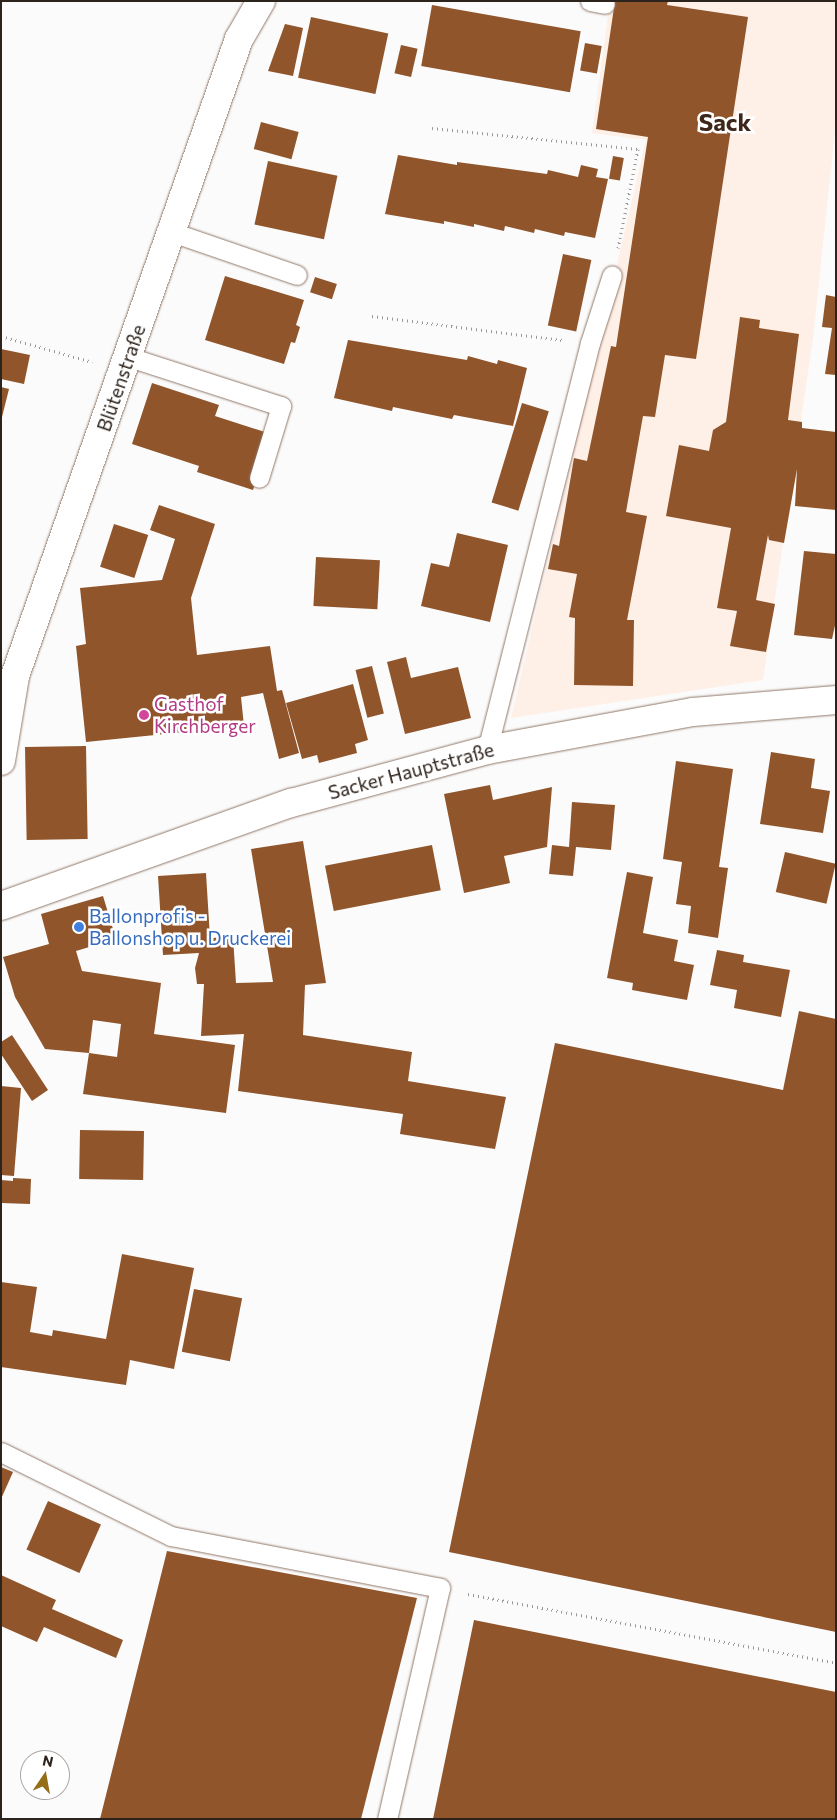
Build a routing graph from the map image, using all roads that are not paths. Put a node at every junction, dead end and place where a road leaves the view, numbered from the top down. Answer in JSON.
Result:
{"nodes":[{"id":1,"x":261,"y":1,"type":"edge"},
{"id":2,"x":172,"y":232,"type":"junction"},
{"id":3,"x":296,"y":275,"type":"dead end"},
{"id":4,"x":612,"y":275,"type":"road end"},
{"id":5,"x":126,"y":364,"type":"junction"},
{"id":6,"x":259,"y":478,"type":"dead end"},
{"id":7,"x":836,"y":700,"type":"edge"},
{"id":8,"x":488,"y":750,"type":"junction"},
{"id":9,"x":1,"y":761,"type":"edge"},
{"id":10,"x":1,"y":906,"type":"edge"},
{"id":11,"x":1,"y":1452,"type":"edge"},
{"id":12,"x":387,"y":1819,"type":"edge"}],
"edges":[{"from":1,"to":2,"type":"street","name":"Blütenstraße"},
{"from":2,"to":3,"type":"lane"},
{"from":2,"to":5,"type":"street","name":"Blütenstraße"},
{"from":4,"to":8,"type":"lane"},
{"from":5,"to":6,"type":"lane"},
{"from":5,"to":9,"type":"street","name":"Blütenstraße"},
{"from":7,"to":8,"type":"street","name":"Sacker Hauptstraße"},
{"from":8,"to":10,"type":"street","name":"Sacker Hauptstraße"},
{"from":11,"to":12,"type":"lane"}]}
